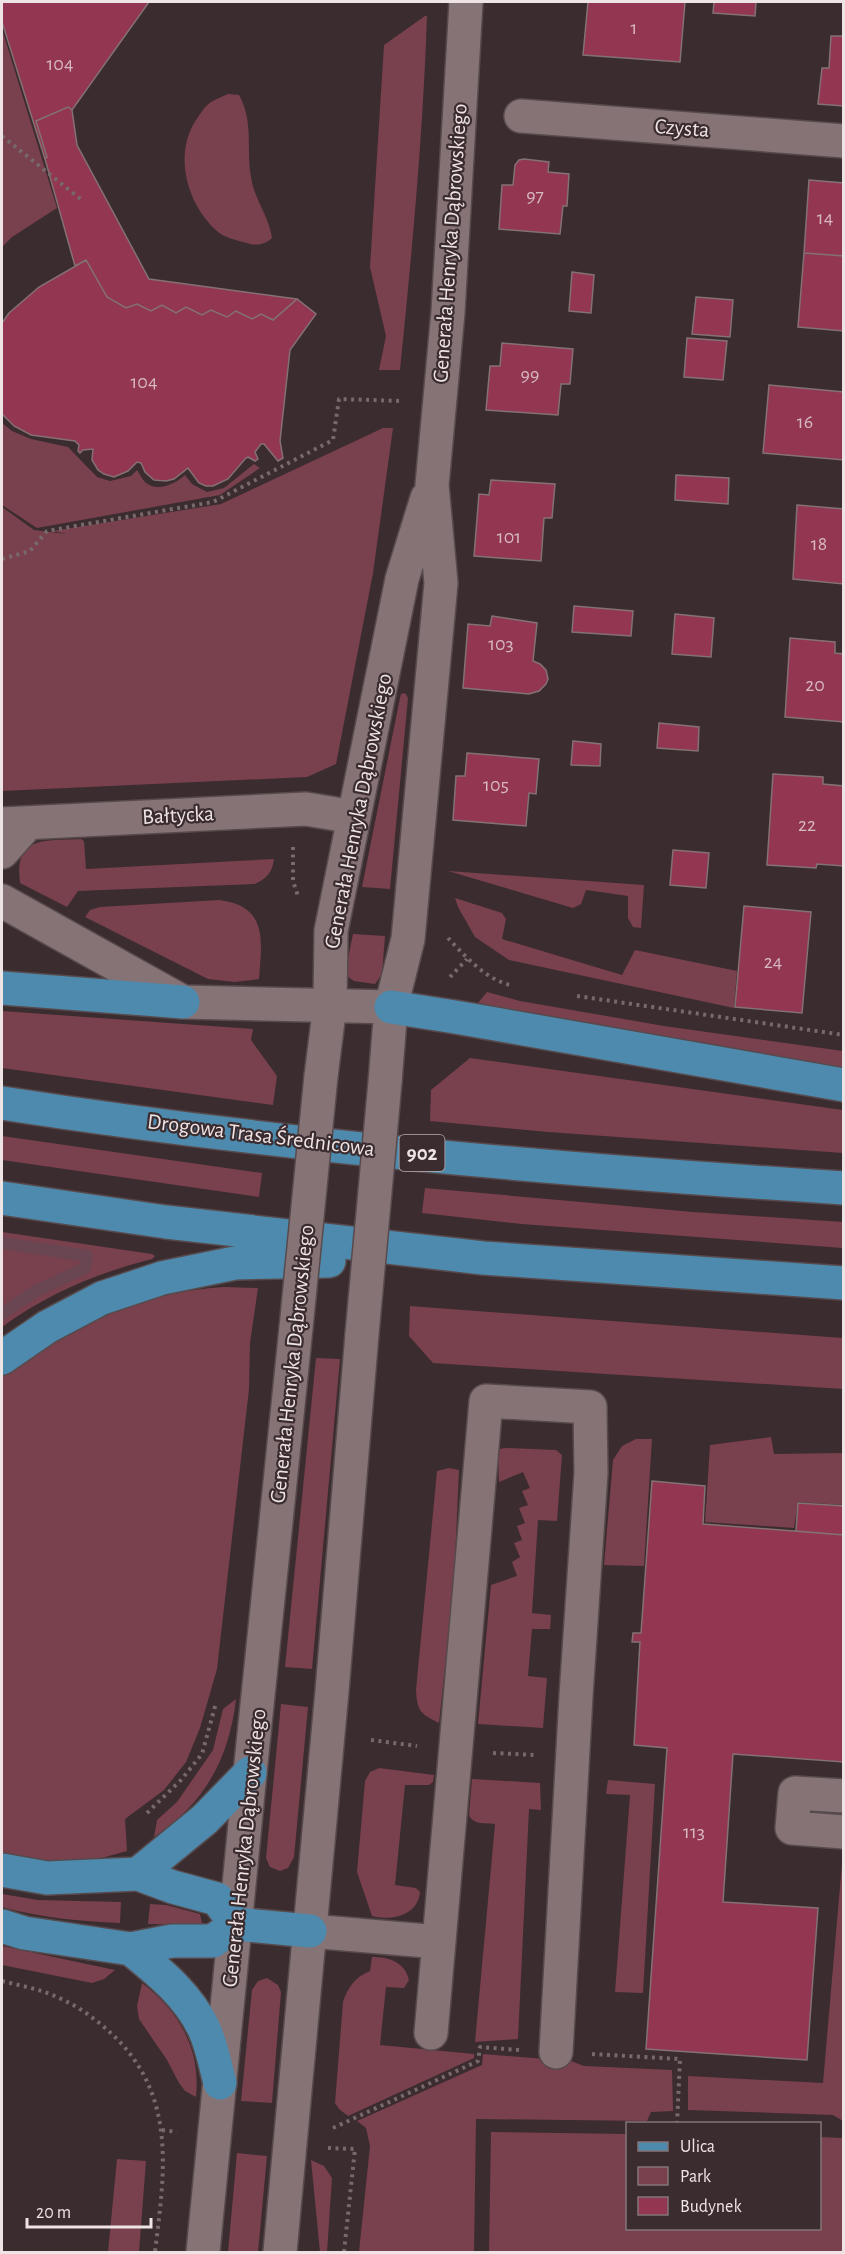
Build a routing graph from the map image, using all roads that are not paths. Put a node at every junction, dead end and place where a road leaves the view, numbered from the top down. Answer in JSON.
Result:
{"nodes":[{"id":1,"x":458,"y":2,"type":"edge"},
{"id":2,"x":522,"y":116,"type":"dead end"},
{"id":3,"x":843,"y":141,"type":"edge"},
{"id":4,"x":432,"y":485,"type":"junction"},
{"id":5,"x":354,"y":817,"type":"junction"},
{"id":6,"x":15,"y":823,"type":"edge"},
{"id":7,"x":2,"y":852,"type":"edge"},
{"id":8,"x":2,"y":901,"type":"edge"},
{"id":9,"x":2,"y":988,"type":"edge"},
{"id":10,"x":183,"y":1002,"type":"junction"},
{"id":11,"x":330,"y":1005,"type":"junction"},
{"id":12,"x":391,"y":1007,"type":"junction"},
{"id":13,"x":843,"y":1085,"type":"edge"},
{"id":14,"x":2,"y":1102,"type":"edge"},
{"id":15,"x":843,"y":1188,"type":"edge"},
{"id":16,"x":2,"y":1198,"type":"edge"},
{"id":17,"x":483,"y":1258,"type":"junction"},
{"id":18,"x":843,"y":1283,"type":"edge"},
{"id":19,"x":2,"y":1358,"type":"edge"},
{"id":20,"x":250,"y":1773,"type":"junction"},
{"id":21,"x":843,"y":1796,"type":"edge"},
{"id":22,"x":843,"y":1832,"type":"edge"},
{"id":23,"x":2,"y":1870,"type":"edge"},
{"id":24,"x":138,"y":1874,"type":"junction"},
{"id":25,"x":236,"y":1924,"type":"junction"},
{"id":26,"x":2,"y":1926,"type":"edge"},
{"id":27,"x":310,"y":1931,"type":"junction"},
{"id":28,"x":439,"y":1942,"type":"junction"},
{"id":29,"x":131,"y":1949,"type":"junction"},
{"id":30,"x":431,"y":2033,"type":"dead end"},
{"id":31,"x":556,"y":2052,"type":"road end"},
{"id":32,"x":220,"y":2083,"type":"junction"},
{"id":33,"x":203,"y":2253,"type":"edge"},
{"id":34,"x":280,"y":2253,"type":"edge"}],
"edges":[{"from":1,"to":4,"type":"street","name":"Generała Henryka Dąbrowskiego"},
{"from":2,"to":3,"type":"street","name":"Czysta"},
{"from":4,"to":5,"type":"street","name":"Generała Henryka Dąbrowskiego"},
{"from":4,"to":12,"type":"street","name":"Generała Henryka Dąbrowskiego"},
{"from":5,"to":6,"type":"street","name":"Bałtycka"},
{"from":5,"to":11,"type":"street","name":"Generała Henryka Dąbrowskiego"},
{"from":6,"to":7,"type":"street"},
{"from":8,"to":10,"type":"street"},
{"from":9,"to":10,"type":"main road"},
{"from":10,"to":11,"type":"street"},
{"from":11,"to":12,"type":"street"},
{"from":11,"to":20,"type":"street","name":"Generała Henryka Dąbrowskiego","bridge":true},
{"from":12,"to":13,"type":"main road"},
{"from":12,"to":27,"type":"street","name":"Generała Henryka Dąbrowskiego","bridge":true},
{"from":14,"to":15,"type":"main road","name":"Drogowa Trasa Średnicowa","number":"902"},
{"from":16,"to":17,"type":"main road"},
{"from":17,"to":18,"type":"main road"},
{"from":17,"to":19,"type":"main road"},
{"from":20,"to":24,"type":"main road"},
{"from":20,"to":25,"type":"street","name":"Generała Henryka Dąbrowskiego"},
{"from":21,"to":22,"type":"street"},
{"from":23,"to":24,"type":"main road"},
{"from":24,"to":25,"type":"main road"},
{"from":25,"to":27,"type":"main road"},
{"from":25,"to":29,"type":"main road"},
{"from":25,"to":32,"type":"street","name":"Generała Henryka Dąbrowskiego"},
{"from":26,"to":29,"type":"main road"},
{"from":27,"to":28,"type":"street"},
{"from":27,"to":34,"type":"street","name":"Generała Henryka Dąbrowskiego"},
{"from":28,"to":30,"type":"street"},
{"from":28,"to":31,"type":"street"},
{"from":29,"to":32,"type":"main road"},
{"from":32,"to":33,"type":"street","name":"Generała Henryka Dąbrowskiego"}]}
